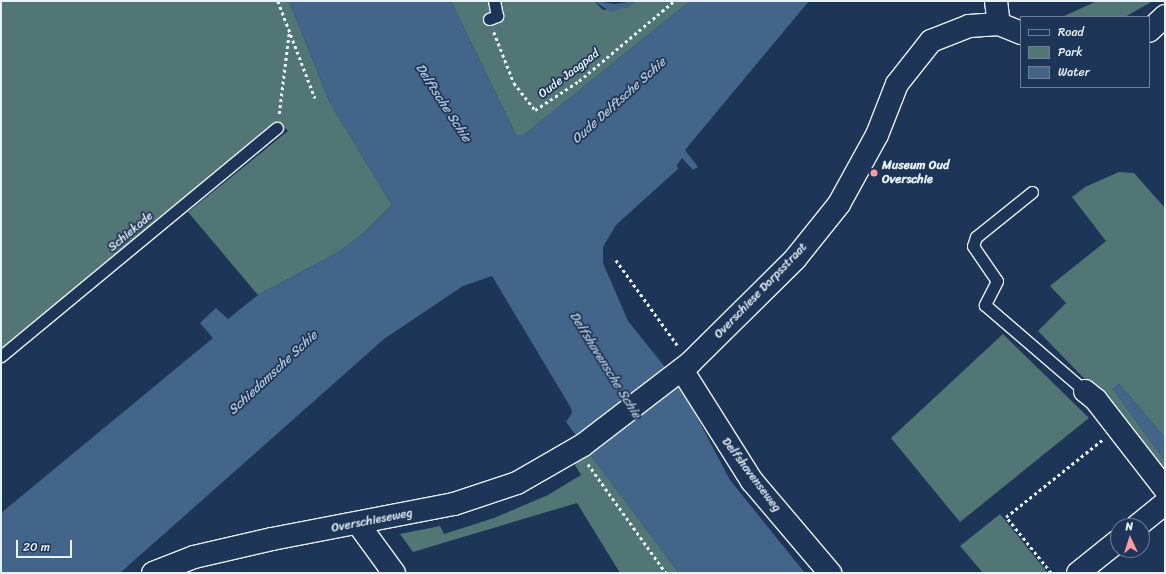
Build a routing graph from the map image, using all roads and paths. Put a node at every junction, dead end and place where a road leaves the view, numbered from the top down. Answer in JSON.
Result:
{"nodes":[{"id":1,"x":278,"y":1,"type":"edge"},
{"id":2,"x":494,"y":1,"type":"edge"},
{"id":3,"x":674,"y":1,"type":"edge"},
{"id":4,"x":996,"y":1,"type":"edge"},
{"id":5,"x":1165,"y":16,"type":"edge"},
{"id":6,"x":489,"y":19,"type":"joint"},
{"id":7,"x":999,"y":24,"type":"junction"},
{"id":8,"x":1150,"y":30,"type":"edge"},
{"id":9,"x":290,"y":33,"type":"junction"},
{"id":10,"x":1020,"y":33,"type":"edge"},
{"id":11,"x":315,"y":98,"type":"dead end"},
{"id":12,"x":277,"y":128,"type":"joint"},
{"id":13,"x":1032,"y":192,"type":"dead end"},
{"id":14,"x":616,"y":260,"type":"dead end"},
{"id":15,"x":1,"y":356,"type":"edge"},
{"id":16,"x":682,"y":370,"type":"junction"},
{"id":17,"x":1085,"y":391,"type":"joint"},
{"id":18,"x":1118,"y":428,"type":"junction"},
{"id":19,"x":580,"y":447,"type":"junction"},
{"id":20,"x":1165,"y":489,"type":"edge"},
{"id":21,"x":1165,"y":503,"type":"edge"},
{"id":22,"x":1146,"y":518,"type":"edge"},
{"id":23,"x":359,"y":525,"type":"junction"},
{"id":24,"x":1110,"y":547,"type":"edge"},
{"id":25,"x":153,"y":573,"type":"edge"},
{"id":26,"x":394,"y":573,"type":"edge"},
{"id":27,"x":666,"y":573,"type":"edge"},
{"id":28,"x":830,"y":573,"type":"edge"},
{"id":29,"x":1051,"y":573,"type":"edge"},
{"id":30,"x":1078,"y":573,"type":"edge"}],
"edges":[{"from":1,"to":9,"type":"path"},
{"from":2,"to":6,"type":"lane"},
{"from":3,"to":6,"type":"path","name":"Oude Jaagpad"},
{"from":4,"to":7,"type":"street"},
{"from":5,"to":8,"type":"street"},
{"from":7,"to":10,"type":"street","name":"Overschiese Dorpsstraat"},
{"from":7,"to":16,"type":"street","name":"Overschiese Dorpsstraat"},
{"from":9,"to":11,"type":"path"},
{"from":9,"to":12,"type":"path"},
{"from":12,"to":15,"type":"lane","name":"Schiekade"},
{"from":13,"to":17,"type":"lane"},
{"from":14,"to":16,"type":"path"},
{"from":16,"to":19,"type":"street","name":"Overschiese Dorpsstraat"},
{"from":16,"to":28,"type":"street","name":"Delfshavenseweg"},
{"from":17,"to":18,"type":"street"},
{"from":18,"to":20,"type":"street"},
{"from":18,"to":29,"type":"path"},
{"from":19,"to":23,"type":"street","name":"Overschieseweg"},
{"from":19,"to":27,"type":"path"},
{"from":21,"to":22,"type":"street"},
{"from":23,"to":25,"type":"street","name":"Overschieseweg"},
{"from":23,"to":26,"type":"street"},
{"from":24,"to":30,"type":"street"}]}
